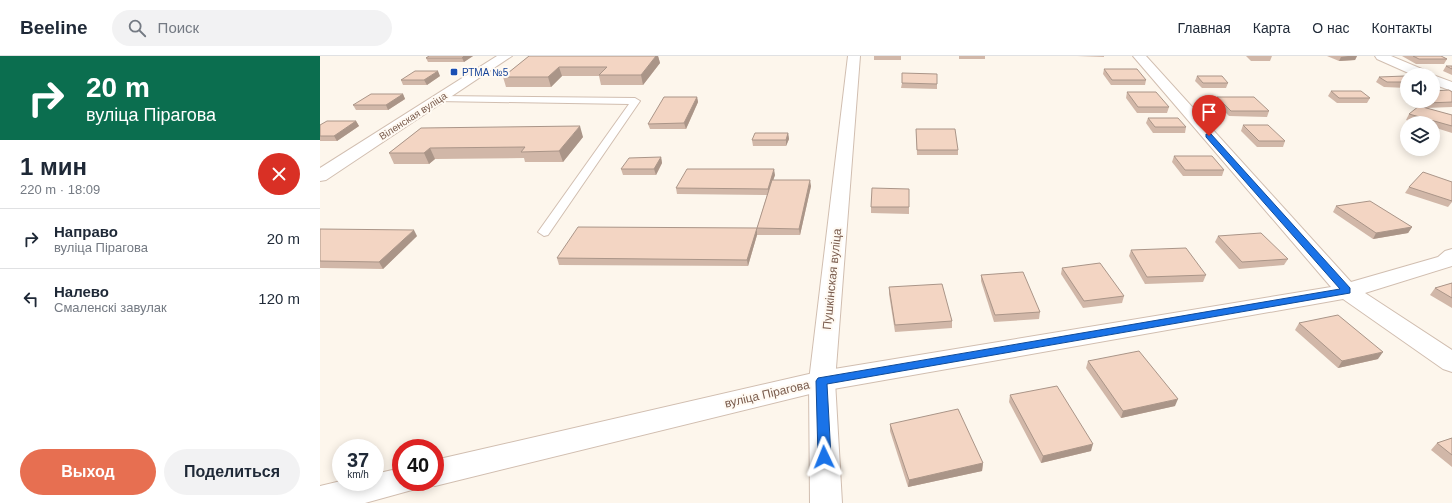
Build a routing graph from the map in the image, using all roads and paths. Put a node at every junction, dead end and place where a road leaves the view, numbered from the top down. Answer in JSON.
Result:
{"nodes":[{"id":1,"x":506,"y":56,"type":"edge"},
{"id":2,"x":854,"y":56,"type":"edge"},
{"id":3,"x":1139,"y":56,"type":"edge"},
{"id":4,"x":1380,"y":56,"type":"edge"},
{"id":5,"x":1408,"y":68,"type":"edge"},
{"id":6,"x":1440,"y":82,"type":"edge"},
{"id":7,"x":1452,"y":87,"type":"edge"},
{"id":8,"x":439,"y":99,"type":"junction"},
{"id":9,"x":320,"y":176,"type":"edge"},
{"id":10,"x":544,"y":232,"type":"dead end"},
{"id":11,"x":1452,"y":255,"type":"edge"},
{"id":12,"x":1347,"y":290,"type":"junction"},
{"id":13,"x":1452,"y":363,"type":"edge"},
{"id":14,"x":822,"y":381,"type":"junction"},
{"id":15,"x":444,"y":471,"type":"edge"},
{"id":16,"x":392,"y":483,"type":"edge"},
{"id":17,"x":320,"y":500,"type":"edge"},
{"id":18,"x":826,"y":503,"type":"edge"}],
"edges":[{"from":1,"to":8,"type":"street","name":"Віленская вуліца"},
{"from":2,"to":14,"type":"street","name":"Пушкінская вуліца"},
{"from":3,"to":12,"type":"street"},
{"from":4,"to":5,"type":"street"},
{"from":6,"to":7,"type":"street"},
{"from":8,"to":9,"type":"street","name":"Віленская вуліца"},
{"from":8,"to":10,"type":"lane"},
{"from":11,"to":12,"type":"street","name":"вуліца Пірагова"},
{"from":12,"to":13,"type":"street"},
{"from":12,"to":14,"type":"street","name":"вуліца Пірагова"},
{"from":14,"to":15,"type":"street","name":"вуліца Пірагова"},
{"from":14,"to":18,"type":"street","name":"Пушкінская вуліца"},
{"from":16,"to":17,"type":"street"}]}
